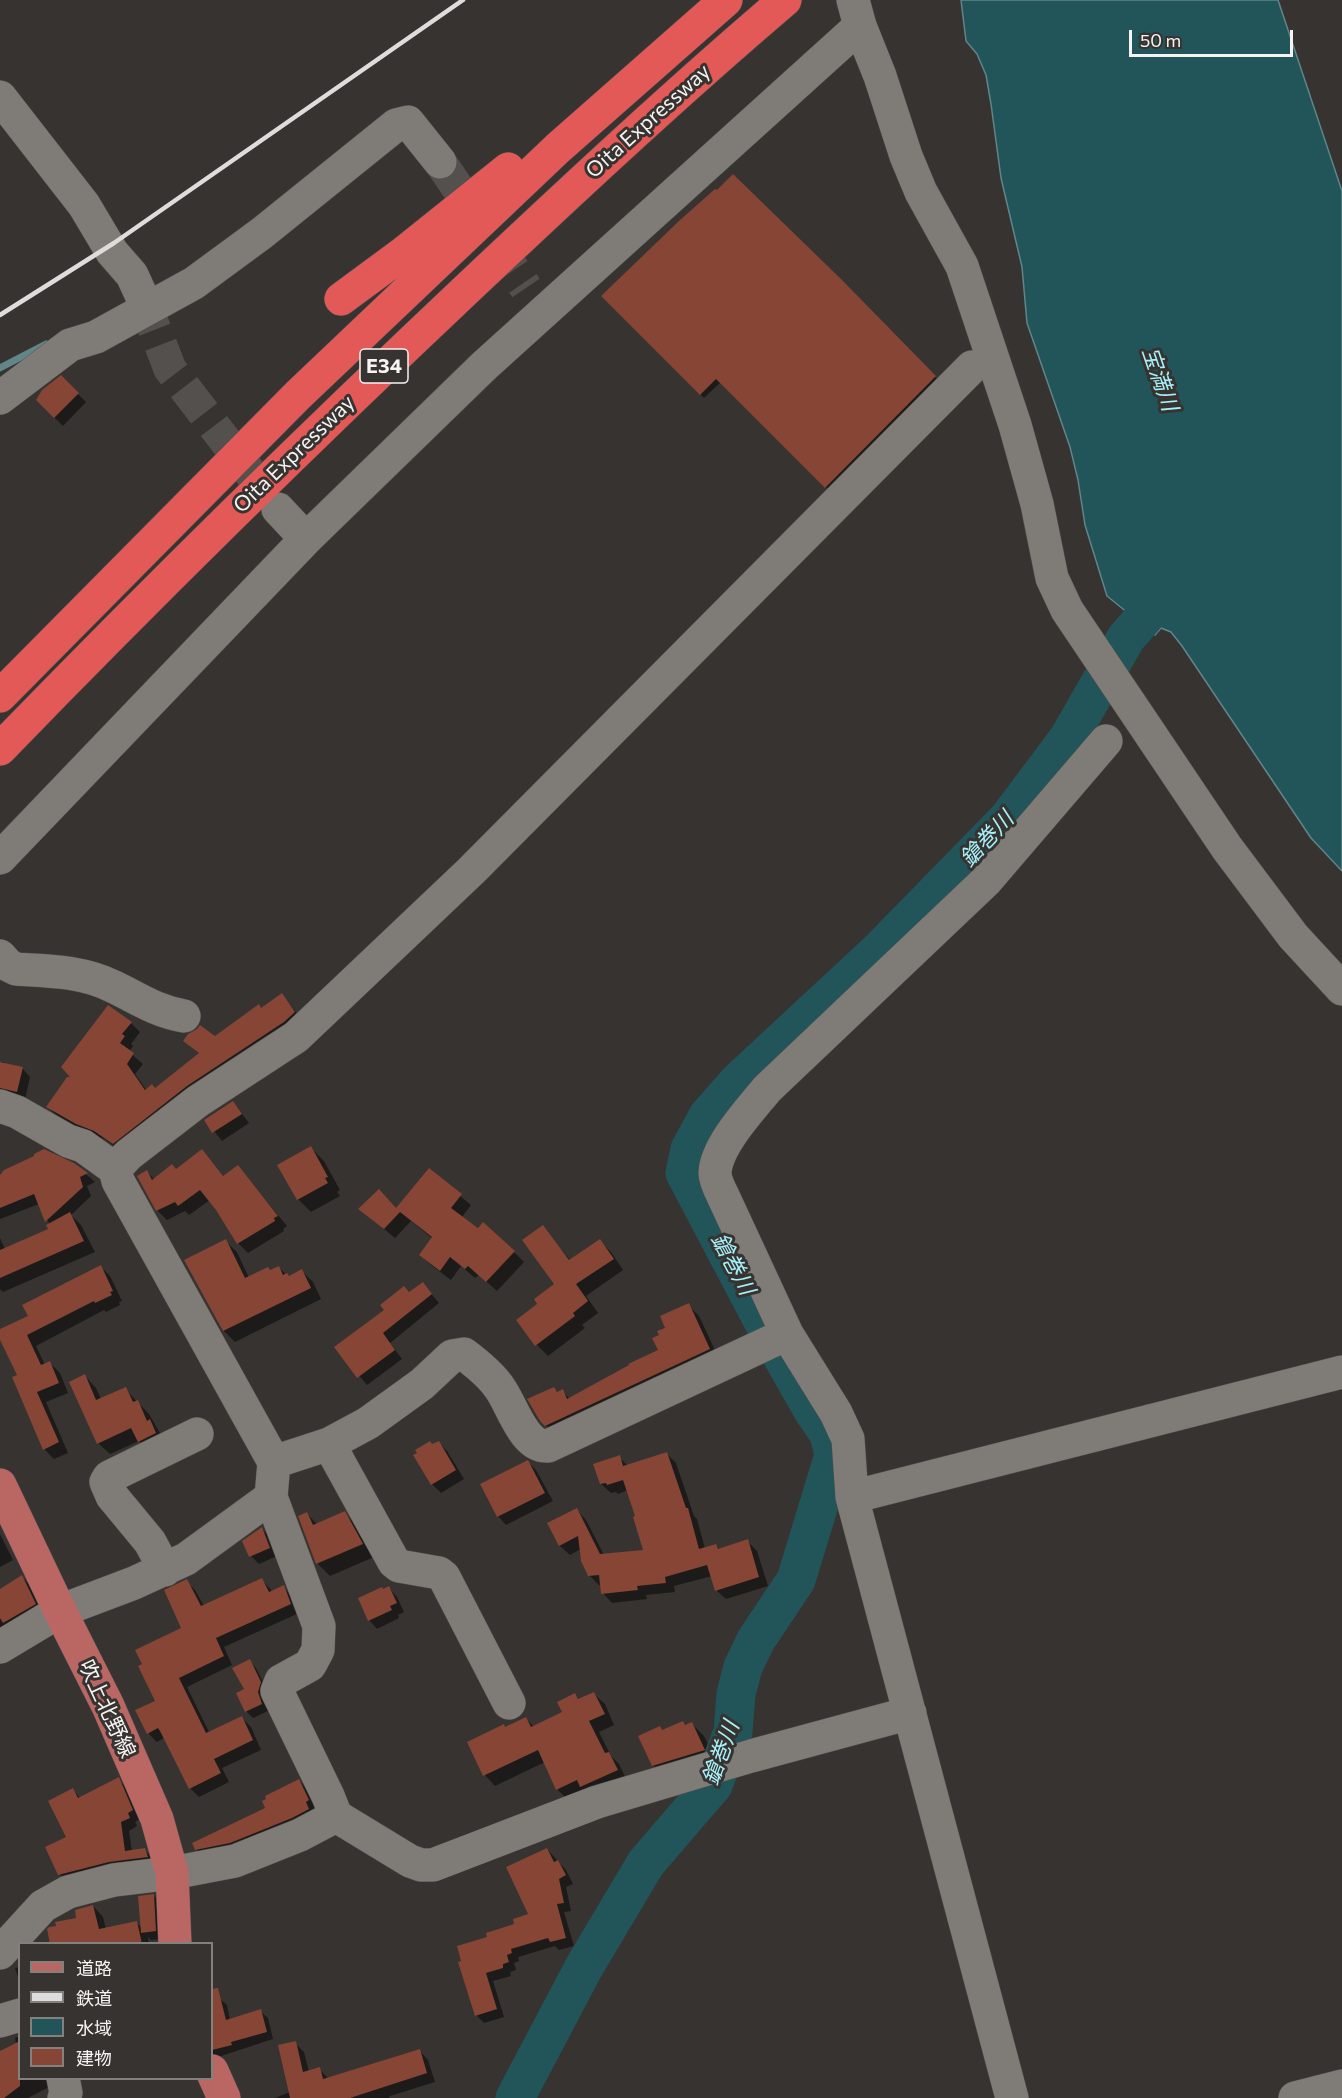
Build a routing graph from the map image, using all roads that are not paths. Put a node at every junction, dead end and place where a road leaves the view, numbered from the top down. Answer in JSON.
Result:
{"nodes":[{"id":1,"x":724,"y":0,"type":"edge"},
{"id":2,"x":784,"y":0,"type":"edge"},
{"id":3,"x":857,"y":13,"type":"edge"},
{"id":4,"x":0,"y":97,"type":"edge"},
{"id":5,"x":440,"y":162,"type":"tunnel mouth"},
{"id":6,"x":943,"y":229,"type":"junction"},
{"id":7,"x":143,"y":299,"type":"tunnel mouth"},
{"id":8,"x":341,"y":299,"type":"dead end"},
{"id":9,"x":972,"y":367,"type":"junction"},
{"id":10,"x":0,"y":398,"type":"edge"},
{"id":11,"x":1032,"y":487,"type":"junction"},
{"id":12,"x":278,"y":509,"type":"tunnel mouth"},
{"id":13,"x":306,"y":539,"type":"junction"},
{"id":14,"x":0,"y":696,"type":"edge"},
{"id":15,"x":1106,"y":741,"type":"dead end"},
{"id":16,"x":0,"y":749,"type":"edge"},
{"id":17,"x":0,"y":858,"type":"edge"},
{"id":18,"x":0,"y":956,"type":"edge"},
{"id":19,"x":1342,"y":989,"type":"edge"},
{"id":20,"x":184,"y":1016,"type":"dead end"},
{"id":21,"x":0,"y":1106,"type":"edge"},
{"id":22,"x":115,"y":1169,"type":"junction"},
{"id":23,"x":787,"y":1334,"type":"junction"},
{"id":24,"x":1342,"y":1372,"type":"edge"},
{"id":25,"x":197,"y":1434,"type":"dead end"},
{"id":26,"x":329,"y":1444,"type":"junction"},
{"id":27,"x":274,"y":1462,"type":"junction"},
{"id":28,"x":0,"y":1485,"type":"edge"},
{"id":29,"x":271,"y":1497,"type":"junction"},
{"id":30,"x":852,"y":1497,"type":"junction"},
{"id":31,"x":165,"y":1570,"type":"junction"},
{"id":32,"x":60,"y":1611,"type":"junction"},
{"id":33,"x":0,"y":1647,"type":"edge"},
{"id":34,"x":509,"y":1703,"type":"dead end"},
{"id":35,"x":910,"y":1713,"type":"junction"},
{"id":36,"x":336,"y":1816,"type":"junction"},
{"id":37,"x":172,"y":1874,"type":"junction"},
{"id":38,"x":175,"y":1942,"type":"edge"},
{"id":39,"x":0,"y":1953,"type":"edge"},
{"id":40,"x":18,"y":2016,"type":"edge"},
{"id":41,"x":0,"y":2021,"type":"edge"},
{"id":42,"x":213,"y":2073,"type":"edge"},
{"id":43,"x":63,"y":2080,"type":"edge"},
{"id":44,"x":1342,"y":2086,"type":"edge"},
{"id":45,"x":64,"y":2098,"type":"edge"},
{"id":46,"x":224,"y":2098,"type":"edge"},
{"id":47,"x":1012,"y":2098,"type":"edge"},
{"id":48,"x":1295,"y":2098,"type":"edge"}],
"edges":[{"from":1,"to":8,"type":"highway"},
{"from":1,"to":14,"type":"highway","name":"Oita Expressway","number":"E34"},
{"from":2,"to":16,"type":"highway","name":"Oita Expressway","number":"E34"},
{"from":3,"to":6,"type":"street"},
{"from":3,"to":13,"type":"street"},
{"from":4,"to":7,"type":"street"},
{"from":5,"to":10,"type":"street"},
{"from":6,"to":9,"type":"street"},
{"from":6,"to":11,"type":"street"},
{"from":9,"to":11,"type":"street"},
{"from":9,"to":22,"type":"street"},
{"from":11,"to":19,"type":"street"},
{"from":12,"to":13,"type":"street"},
{"from":13,"to":17,"type":"street"},
{"from":15,"to":23,"type":"street"},
{"from":18,"to":20,"type":"street"},
{"from":21,"to":22,"type":"street"},
{"from":22,"to":27,"type":"street"},
{"from":23,"to":26,"type":"street"},
{"from":23,"to":30,"type":"street"},
{"from":24,"to":30,"type":"street"},
{"from":25,"to":31,"type":"street"},
{"from":26,"to":27,"type":"street"},
{"from":26,"to":34,"type":"street"},
{"from":27,"to":29,"type":"street"},
{"from":28,"to":32,"type":"main road","name":"吹上北野線"},
{"from":29,"to":31,"type":"street"},
{"from":29,"to":36,"type":"street"},
{"from":30,"to":35,"type":"street"},
{"from":31,"to":32,"type":"street"},
{"from":32,"to":33,"type":"street"},
{"from":32,"to":37,"type":"main road","name":"吹上北野線"},
{"from":35,"to":36,"type":"street"},
{"from":35,"to":47,"type":"street"},
{"from":36,"to":37,"type":"street"},
{"from":37,"to":38,"type":"main road","name":"吹上北野線"},
{"from":37,"to":39,"type":"street"},
{"from":40,"to":41,"type":"street"},
{"from":42,"to":46,"type":"main road"},
{"from":43,"to":45,"type":"street"},
{"from":44,"to":48,"type":"street"}]}
